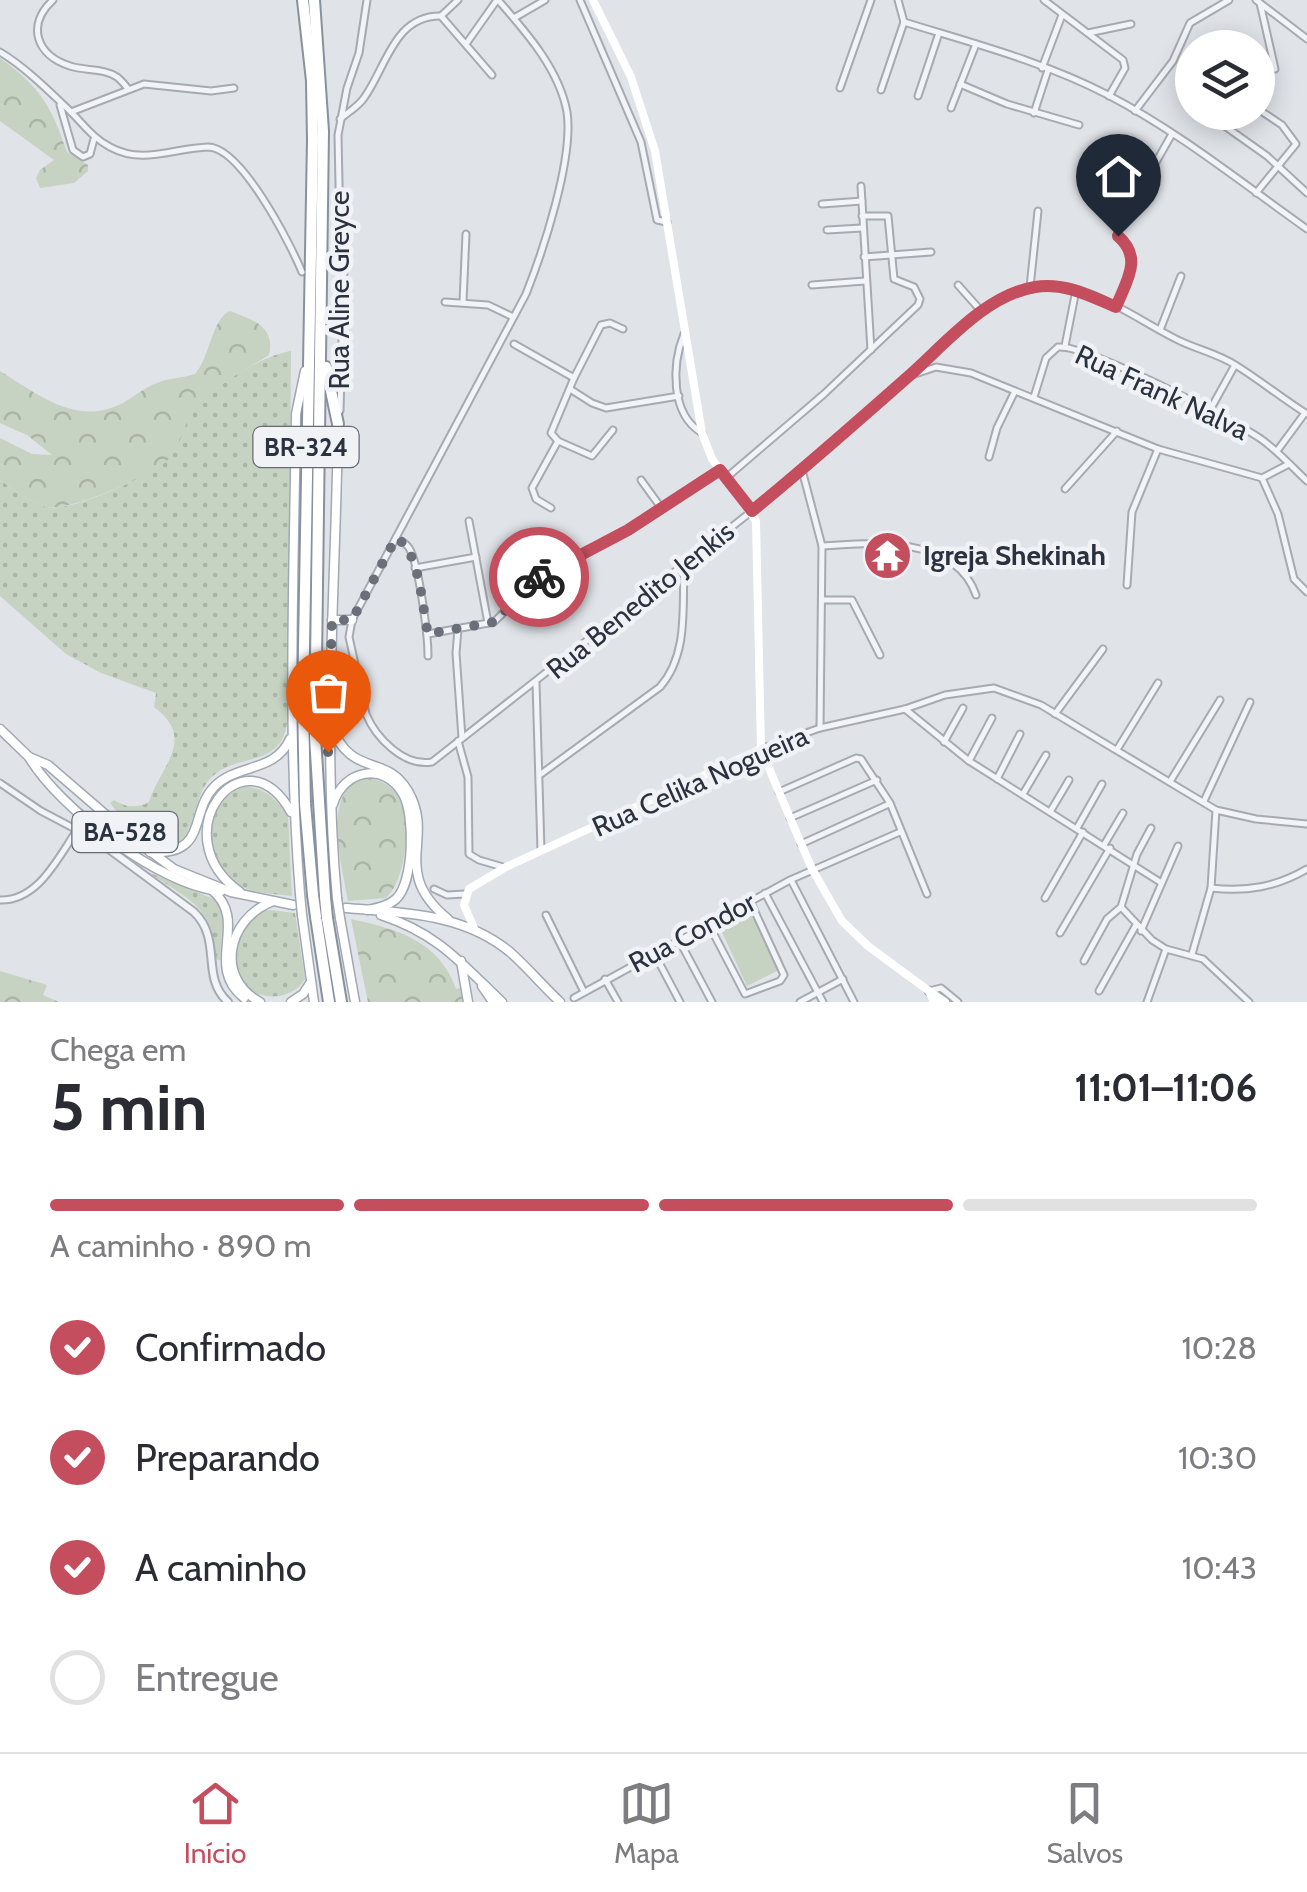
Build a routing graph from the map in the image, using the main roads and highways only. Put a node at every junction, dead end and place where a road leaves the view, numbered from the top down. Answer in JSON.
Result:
{"nodes":[{"id":1,"x":303,"y":0,"type":"edge"},
{"id":2,"x":314,"y":0,"type":"edge"},
{"id":3,"x":591,"y":0,"type":"edge"},
{"id":4,"x":322,"y":347,"type":"junction"},
{"id":5,"x":310,"y":352,"type":"junction"},
{"id":6,"x":328,"y":377,"type":"junction"},
{"id":7,"x":341,"y":379,"type":"road end"},
{"id":8,"x":338,"y":424,"type":"joint"},
{"id":9,"x":332,"y":620,"type":"junction"},
{"id":10,"x":352,"y":620,"type":"road end"},
{"id":11,"x":328,"y":716,"type":"junction"},
{"id":12,"x":293,"y":721,"type":"junction"},
{"id":13,"x":0,"y":729,"type":"edge"},
{"id":14,"x":761,"y":749,"type":"junction"},
{"id":15,"x":29,"y":757,"type":"junction"},
{"id":16,"x":294,"y":818,"type":"junction"},
{"id":17,"x":330,"y":824,"type":"junction"},
{"id":18,"x":150,"y":852,"type":"junction"},
{"id":19,"x":212,"y":890,"type":"junction"},
{"id":20,"x":230,"y":892,"type":"junction"},
{"id":21,"x":244,"y":895,"type":"junction"},
{"id":22,"x":325,"y":897,"type":"junction"},
{"id":23,"x":271,"y":902,"type":"junction"},
{"id":24,"x":293,"y":905,"type":"dead end"},
{"id":25,"x":346,"y":908,"type":"dead end"},
{"id":26,"x":367,"y":910,"type":"junction"},
{"id":27,"x":327,"y":918,"type":"junction"},
{"id":28,"x":448,"y":919,"type":"junction"},
{"id":29,"x":474,"y":928,"type":"junction"},
{"id":30,"x":460,"y":961,"type":"junction"},
{"id":31,"x":480,"y":981,"type":"junction"},
{"id":32,"x":311,"y":982,"type":"junction"},
{"id":33,"x":929,"y":991,"type":"junction"},
{"id":34,"x":250,"y":1002,"type":"edge"},
{"id":35,"x":260,"y":1002,"type":"edge"},
{"id":36,"x":291,"y":1002,"type":"edge"},
{"id":37,"x":314,"y":1002,"type":"edge"},
{"id":38,"x":329,"y":1002,"type":"edge"},
{"id":39,"x":341,"y":1002,"type":"edge"},
{"id":40,"x":356,"y":1002,"type":"edge"},
{"id":41,"x":468,"y":1002,"type":"edge"},
{"id":42,"x":492,"y":1002,"type":"edge"},
{"id":43,"x":502,"y":1002,"type":"edge"},
{"id":44,"x":560,"y":1002,"type":"edge"},
{"id":45,"x":934,"y":1002,"type":"edge"},
{"id":46,"x":945,"y":1002,"type":"edge"}],
"edges":[{"from":1,"to":5,"type":"highway","number":"BR-324"},
{"from":2,"to":4,"type":"highway","number":"BR-324"},
{"from":3,"to":14,"type":"main road"},
{"from":4,"to":6,"type":"highway"},
{"from":4,"to":22,"type":"highway","number":"BR-324"},
{"from":5,"to":12,"type":"main road"},
{"from":5,"to":22,"type":"highway","number":"BR-324"},
{"from":6,"to":7,"type":"highway"},
{"from":6,"to":8,"type":"highway"},
{"from":8,"to":9,"type":"main road","name":"Rua Aline Greyce"},
{"from":9,"to":10,"type":"main road"},
{"from":9,"to":11,"type":"main road","name":"Rua Aline Greyce"},
{"from":11,"to":17,"type":"main road","name":"Rua Aline Greyce"},
{"from":11,"to":28,"type":"main road"},
{"from":12,"to":16,"type":"main road"},
{"from":12,"to":18,"type":"main road"},
{"from":13,"to":15,"type":"main road","number":"BA-528"},
{"from":14,"to":29,"type":"main road","name":"Rua Celika Nogueira"},
{"from":14,"to":33,"type":"main road"},
{"from":15,"to":18,"type":"main road","number":"BA-528"},
{"from":15,"to":19,"type":"main road"},
{"from":16,"to":21,"type":"main road"},
{"from":16,"to":32,"type":"main road","bridge":true},
{"from":17,"to":22,"type":"main road","name":"Rua Aline Greyce"},
{"from":17,"to":26,"type":"main road"},
{"from":18,"to":20,"type":"main road","number":"BA-528"},
{"from":19,"to":20,"type":"main road"},
{"from":19,"to":34,"type":"main road"},
{"from":20,"to":21,"type":"main road","number":"BA-528"},
{"from":21,"to":23,"type":"main road","number":"BA-528"},
{"from":22,"to":27,"type":"highway","number":"BR-324","bridge":true},
{"from":23,"to":24,"type":"main road","number":"BA-528"},
{"from":23,"to":35,"type":"main road"},
{"from":25,"to":26,"type":"main road"},
{"from":26,"to":28,"type":"main road"},
{"from":26,"to":30,"type":"main road"},
{"from":27,"to":38,"type":"highway","number":"BR-324"},
{"from":27,"to":39,"type":"highway","number":"BR-324"},
{"from":27,"to":40,"type":"main road"},
{"from":28,"to":29,"type":"main road"},
{"from":29,"to":44,"type":"main road"},
{"from":30,"to":31,"type":"main road"},
{"from":30,"to":41,"type":"main road"},
{"from":31,"to":42,"type":"main road"},
{"from":31,"to":43,"type":"main road"},
{"from":32,"to":36,"type":"main road"},
{"from":32,"to":37,"type":"main road"},
{"from":33,"to":45,"type":"main road"},
{"from":33,"to":46,"type":"main road"}]}
